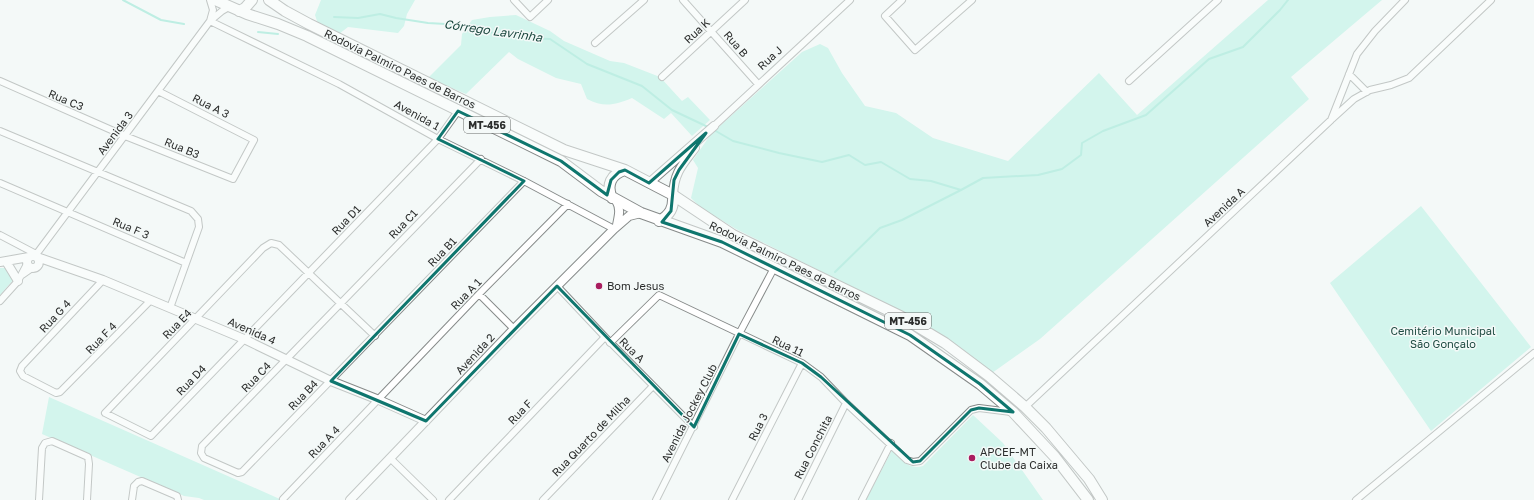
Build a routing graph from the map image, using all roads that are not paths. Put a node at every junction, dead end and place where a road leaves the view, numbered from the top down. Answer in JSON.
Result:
{"nodes":[{"id":1,"x":210,"y":0,"type":"edge"},
{"id":2,"x":215,"y":0,"type":"edge"},
{"id":3,"x":252,"y":0,"type":"edge"},
{"id":4,"x":269,"y":0,"type":"edge"},
{"id":5,"x":514,"y":0,"type":"edge"},
{"id":6,"x":548,"y":0,"type":"edge"},
{"id":7,"x":644,"y":0,"type":"edge"},
{"id":8,"x":683,"y":0,"type":"edge"},
{"id":9,"x":745,"y":0,"type":"edge"},
{"id":10,"x":850,"y":0,"type":"edge"},
{"id":11,"x":902,"y":0,"type":"edge"},
{"id":12,"x":972,"y":0,"type":"edge"},
{"id":13,"x":1218,"y":0,"type":"edge"},
{"id":14,"x":1405,"y":0,"type":"edge"},
{"id":15,"x":1491,"y":0,"type":"edge"},
{"id":16,"x":229,"y":7,"type":"junction"},
{"id":17,"x":239,"y":11,"type":"junction"},
{"id":18,"x":210,"y":21,"type":"junction"},
{"id":19,"x":711,"y":31,"type":"junction"},
{"id":20,"x":595,"y":43,"type":"dead end"},
{"id":21,"x":1349,"y":74,"type":"junction"},
{"id":22,"x":662,"y":77,"type":"dead end"},
{"id":23,"x":1129,"y":81,"type":"dead end"},
{"id":24,"x":0,"y":82,"type":"edge"},
{"id":25,"x":758,"y":84,"type":"junction"},
{"id":26,"x":158,"y":91,"type":"junction"},
{"id":27,"x":1367,"y":92,"type":"junction"},
{"id":28,"x":458,"y":111,"type":"junction"},
{"id":29,"x":1331,"y":120,"type":"junction"},
{"id":30,"x":714,"y":126,"type":"joint"},
{"id":31,"x":0,"y":131,"type":"edge"},
{"id":32,"x":706,"y":133,"type":"junction"},
{"id":33,"x":125,"y":136,"type":"junction"},
{"id":34,"x":438,"y":139,"type":"junction"},
{"id":35,"x":481,"y":159,"type":"junction"},
{"id":36,"x":625,"y":170,"type":"junction"},
{"id":37,"x":97,"y":172,"type":"junction"},
{"id":38,"x":232,"y":179,"type":"joint"},
{"id":39,"x":524,"y":181,"type":"junction"},
{"id":40,"x":0,"y":183,"type":"edge"},
{"id":41,"x":649,"y":183,"type":"junction"},
{"id":42,"x":672,"y":195,"type":"junction"},
{"id":43,"x":614,"y":199,"type":"junction"},
{"id":44,"x":568,"y":204,"type":"junction"},
{"id":45,"x":67,"y":212,"type":"junction"},
{"id":46,"x":641,"y":213,"type":"junction"},
{"id":47,"x":659,"y":221,"type":"junction"},
{"id":48,"x":615,"y":227,"type":"junction"},
{"id":49,"x":0,"y":234,"type":"edge"},
{"id":50,"x":32,"y":261,"type":"junction"},
{"id":51,"x":186,"y":263,"type":"junction"},
{"id":52,"x":774,"y":268,"type":"junction"},
{"id":53,"x":308,"y":274,"type":"junction"},
{"id":54,"x":19,"y":279,"type":"junction"},
{"id":55,"x":103,"y":280,"type":"junction"},
{"id":56,"x":557,"y":286,"type":"junction"},
{"id":57,"x":479,"y":294,"type":"junction"},
{"id":58,"x":152,"y":300,"type":"junction"},
{"id":59,"x":0,"y":301,"type":"edge"},
{"id":60,"x":340,"y":304,"type":"junction"},
{"id":61,"x":170,"y":308,"type":"junction"},
{"id":62,"x":195,"y":319,"type":"junction"},
{"id":63,"x":514,"y":328,"type":"junction"},
{"id":64,"x":739,"y":334,"type":"junction"},
{"id":65,"x":374,"y":336,"type":"junction"},
{"id":66,"x":605,"y":337,"type":"junction"},
{"id":67,"x":244,"y":339,"type":"junction"},
{"id":68,"x":610,"y":343,"type":"junction"},
{"id":69,"x":1534,"y":353,"type":"edge"},
{"id":70,"x":286,"y":360,"type":"junction"},
{"id":71,"x":802,"y":363,"type":"junction"},
{"id":72,"x":331,"y":381,"type":"junction"},
{"id":73,"x":653,"y":386,"type":"junction"},
{"id":74,"x":64,"y":390,"type":"joint"},
{"id":75,"x":379,"y":400,"type":"junction"},
{"id":76,"x":846,"y":403,"type":"junction"},
{"id":77,"x":1025,"y":407,"type":"junction"},
{"id":78,"x":1013,"y":412,"type":"junction"},
{"id":79,"x":426,"y":421,"type":"junction"},
{"id":80,"x":694,"y":427,"type":"junction"},
{"id":81,"x":151,"y":436,"type":"joint"},
{"id":82,"x":891,"y":443,"type":"junction"},
{"id":83,"x":390,"y":458,"type":"junction"},
{"id":84,"x":247,"y":468,"type":"joint"},
{"id":85,"x":132,"y":499,"type":"edge"},
{"id":86,"x":283,"y":499,"type":"edge"},
{"id":87,"x":39,"y":500,"type":"edge"},
{"id":88,"x":87,"y":500,"type":"edge"},
{"id":89,"x":178,"y":500,"type":"edge"},
{"id":90,"x":350,"y":500,"type":"edge"},
{"id":91,"x":433,"y":500,"type":"edge"},
{"id":92,"x":449,"y":500,"type":"edge"},
{"id":93,"x":543,"y":500,"type":"edge"},
{"id":94,"x":656,"y":500,"type":"edge"},
{"id":95,"x":732,"y":500,"type":"edge"},
{"id":96,"x":798,"y":500,"type":"edge"},
{"id":97,"x":862,"y":500,"type":"edge"},
{"id":98,"x":1088,"y":500,"type":"edge"},
{"id":99,"x":1102,"y":500,"type":"edge"},
{"id":100,"x":1356,"y":500,"type":"edge"}],
"edges":[{"from":1,"to":18,"type":"street"},
{"from":2,"to":16,"type":"main road","name":"Rodovia Palmiro Paes de Barros","number":"MT-456"},
{"from":3,"to":17,"type":"main road"},
{"from":4,"to":36,"type":"main road","name":"Rodovia Palmiro Paes de Barros","number":"MT-456"},
{"from":5,"to":6,"type":"street"},
{"from":7,"to":20,"type":"street"},
{"from":8,"to":19,"type":"street","name":"Rua B"},
{"from":9,"to":19,"type":"street","name":"Rua K"},
{"from":10,"to":25,"type":"street","name":"Rua J"},
{"from":11,"to":12,"type":"street"},
{"from":13,"to":23,"type":"street"},
{"from":14,"to":21,"type":"street","name":"Avenida A"},
{"from":15,"to":27,"type":"street"},
{"from":16,"to":17,"type":"main road","name":"Rodovia Palmiro Paes de Barros","number":"MT-456"},
{"from":16,"to":18,"type":"street","name":"Avenida 3"},
{"from":17,"to":28,"type":"main road","name":"Rodovia Palmiro Paes de Barros","number":"MT-456"},
{"from":18,"to":26,"type":"street","name":"Avenida 3"},
{"from":18,"to":34,"type":"street","name":"Avenida 1"},
{"from":19,"to":22,"type":"street","name":"Rua K"},
{"from":19,"to":25,"type":"street","name":"Rua B"},
{"from":21,"to":27,"type":"street"},
{"from":21,"to":29,"type":"street","name":"Avenida A"},
{"from":24,"to":33,"type":"street","name":"Rua C3"},
{"from":25,"to":30,"type":"street","name":"Rua J"},
{"from":26,"to":33,"type":"street","name":"Avenida 3"},
{"from":26,"to":38,"type":"street","name":"Rua A 3"},
{"from":27,"to":29,"type":"street"},
{"from":28,"to":34,"type":"street","name":"Rua D1"},
{"from":28,"to":43,"type":"main road","name":"Rodovia Palmiro Paes de Barros","number":"MT-456"},
{"from":29,"to":77,"type":"street","name":"Avenida A"},
{"from":30,"to":32,"type":"street","name":"Rua J"},
{"from":31,"to":37,"type":"street"},
{"from":32,"to":41,"type":"street","name":"Rua J"},
{"from":32,"to":42,"type":"street","name":"Rua J"},
{"from":33,"to":37,"type":"street","name":"Avenida 3"},
{"from":33,"to":38,"type":"street","name":"Rua B3"},
{"from":34,"to":35,"type":"street","name":"Avenida 1"},
{"from":34,"to":53,"type":"street","name":"Rua D1"},
{"from":35,"to":39,"type":"street","name":"Avenida 1"},
{"from":35,"to":60,"type":"street","name":"Rua C1"},
{"from":36,"to":41,"type":"main road","name":"Rodovia Palmiro Paes de Barros","number":"MT-456"},
{"from":36,"to":43,"type":"main road"},
{"from":37,"to":45,"type":"street","name":"Avenida 3"},
{"from":37,"to":51,"type":"street"},
{"from":39,"to":44,"type":"street","name":"Avenida 1"},
{"from":39,"to":65,"type":"street","name":"Rua B1"},
{"from":40,"to":45,"type":"street","name":"Rua F 3"},
{"from":41,"to":42,"type":"main road","name":"Rodovia Palmiro Paes de Barros","number":"MT-456"},
{"from":42,"to":47,"type":"main road"},
{"from":42,"to":77,"type":"main road","name":"Rodovia Palmiro Paes de Barros","number":"MT-456"},
{"from":43,"to":46,"type":"main road","name":"Rodovia Palmiro Paes de Barros","number":"MT-456"},
{"from":43,"to":48,"type":"street"},
{"from":44,"to":48,"type":"street","name":"Avenida 1"},
{"from":44,"to":57,"type":"street","name":"Rua A 1"},
{"from":45,"to":50,"type":"street","name":"Avenida 3"},
{"from":45,"to":51,"type":"street","name":"Rua F 3"},
{"from":46,"to":47,"type":"main road","name":"Rodovia Palmiro Paes de Barros","number":"MT-456"},
{"from":46,"to":48,"type":"street","name":"Avenida 2"},
{"from":47,"to":52,"type":"main road","name":"Rodovia Palmiro Paes de Barros","number":"MT-456"},
{"from":48,"to":56,"type":"street","name":"Avenida 2"},
{"from":49,"to":50,"type":"street"},
{"from":50,"to":54,"type":"street","name":"Avenida 3"},
{"from":50,"to":54,"type":"street","name":"Avenida 4"},
{"from":50,"to":55,"type":"street","name":"Avenida 4"},
{"from":51,"to":61,"type":"street"},
{"from":52,"to":64,"type":"street"},
{"from":52,"to":78,"type":"main road","name":"Rodovia Palmiro Paes de Barros","number":"MT-456"},
{"from":53,"to":60,"type":"street"},
{"from":53,"to":62,"type":"street","name":"Rua E4"},
{"from":53,"to":67,"type":"street","name":"Rua D1"},
{"from":54,"to":59,"type":"street","name":"Avenida 3"},
{"from":55,"to":58,"type":"street","name":"Avenida 4"},
{"from":55,"to":74,"type":"street","name":"Rua G 4"},
{"from":56,"to":63,"type":"street","name":"Avenida 2"},
{"from":56,"to":66,"type":"street","name":"Rua A"},
{"from":57,"to":63,"type":"street"},
{"from":57,"to":75,"type":"street","name":"Rua A 1"},
{"from":58,"to":61,"type":"street","name":"Avenida 4"},
{"from":58,"to":74,"type":"street","name":"Rua F 4"},
{"from":60,"to":65,"type":"street"},
{"from":60,"to":70,"type":"street","name":"Rua C4"},
{"from":61,"to":62,"type":"street","name":"Avenida 4"},
{"from":62,"to":67,"type":"street","name":"Avenida 4"},
{"from":62,"to":81,"type":"street","name":"Rua E4"},
{"from":63,"to":79,"type":"street","name":"Avenida 2"},
{"from":64,"to":68,"type":"street","name":"Rua 11"},
{"from":64,"to":71,"type":"street","name":"Rua 11"},
{"from":64,"to":80,"type":"street","name":"Avenida Jockey Club"},
{"from":65,"to":72,"type":"street","name":"Rua B4"},
{"from":66,"to":68,"type":"street","name":"Rua A"},
{"from":66,"to":92,"type":"street","name":"Rua F"},
{"from":67,"to":70,"type":"street","name":"Avenida 4"},
{"from":67,"to":81,"type":"street","name":"Rua D4"},
{"from":68,"to":73,"type":"street","name":"Rua A"},
{"from":69,"to":100,"type":"street"},
{"from":70,"to":72,"type":"street","name":"Avenida 4"},
{"from":70,"to":84,"type":"street","name":"Rua C4"},
{"from":71,"to":76,"type":"street","name":"Rua 11"},
{"from":71,"to":95,"type":"street","name":"Rua 3"},
{"from":72,"to":75,"type":"street","name":"Avenida 4"},
{"from":72,"to":84,"type":"street","name":"Rua B4"},
{"from":73,"to":80,"type":"street","name":"Rua A"},
{"from":73,"to":93,"type":"street","name":"Rua Quarto de Milha"},
{"from":75,"to":79,"type":"street","name":"Avenida 4"},
{"from":75,"to":86,"type":"street","name":"Rua A 4"},
{"from":76,"to":82,"type":"street","name":"Rua 11"},
{"from":76,"to":96,"type":"street","name":"Rua Conchita"},
{"from":77,"to":99,"type":"main road","name":"Rodovia Palmiro Paes de Barros","number":"MT-456"},
{"from":78,"to":82,"type":"street","name":"Rua 11"},
{"from":78,"to":98,"type":"main road","name":"Rodovia Palmiro Paes de Barros","number":"MT-456"},
{"from":79,"to":83,"type":"street","name":"Avenida 2"},
{"from":80,"to":94,"type":"street","name":"Avenida Jockey Club"},
{"from":82,"to":97,"type":"street"},
{"from":83,"to":90,"type":"street","name":"Avenida 2"},
{"from":83,"to":91,"type":"street"},
{"from":85,"to":89,"type":"street"},
{"from":87,"to":88,"type":"street"}]}
